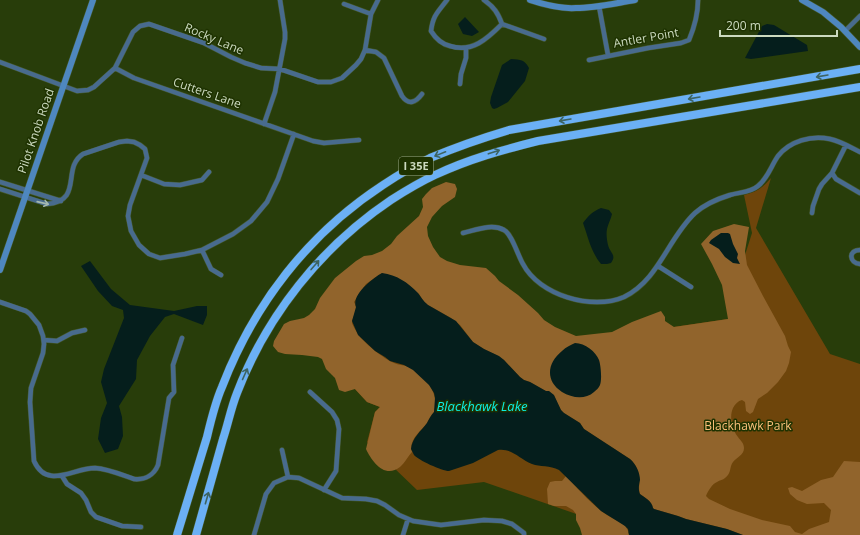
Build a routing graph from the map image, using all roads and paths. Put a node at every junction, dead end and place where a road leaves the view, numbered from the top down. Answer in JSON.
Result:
{"nodes":[{"id":1,"x":93,"y":0,"type":"edge"},
{"id":2,"x":280,"y":0,"type":"edge"},
{"id":3,"x":378,"y":0,"type":"edge"},
{"id":4,"x":447,"y":0,"type":"edge"},
{"id":5,"x":484,"y":0,"type":"edge"},
{"id":6,"x":530,"y":0,"type":"edge"},
{"id":7,"x":635,"y":0,"type":"edge"},
{"id":8,"x":698,"y":0,"type":"edge"},
{"id":9,"x":802,"y":0,"type":"edge"},
{"id":10,"x":344,"y":4,"type":"dead end"},
{"id":11,"x":599,"y":6,"type":"junction"},
{"id":12,"x":371,"y":14,"type":"junction"},
{"id":13,"x":860,"y":16,"type":"edge"},
{"id":14,"x":502,"y":24,"type":"junction"},
{"id":15,"x":845,"y":31,"type":"junction"},
{"id":16,"x":544,"y":39,"type":"dead end"},
{"id":17,"x":860,"y":47,"type":"edge"},
{"id":18,"x":466,"y":48,"type":"junction"},
{"id":19,"x":365,"y":50,"type":"junction"},
{"id":20,"x":608,"y":56,"type":"junction"},
{"id":21,"x":589,"y":60,"type":"dead end"},
{"id":22,"x":0,"y":62,"type":"edge"},
{"id":23,"x":115,"y":68,"type":"junction"},
{"id":24,"x":280,"y":69,"type":"junction"},
{"id":25,"x":860,"y":69,"type":"edge"},
{"id":26,"x":460,"y":84,"type":"dead end"},
{"id":27,"x":64,"y":86,"type":"junction"},
{"id":28,"x":860,"y":87,"type":"edge"},
{"id":29,"x":422,"y":94,"type":"dead end"},
{"id":30,"x":264,"y":124,"type":"junction"},
{"id":31,"x":294,"y":134,"type":"junction"},
{"id":32,"x":360,"y":140,"type":"dead end"},
{"id":33,"x":846,"y":145,"type":"junction"},
{"id":34,"x":860,"y":152,"type":"edge"},
{"id":35,"x":209,"y":172,"type":"dead end"},
{"id":36,"x":832,"y":173,"type":"junction"},
{"id":37,"x":140,"y":175,"type":"junction"},
{"id":38,"x":0,"y":182,"type":"edge"},
{"id":39,"x":0,"y":189,"type":"edge"},
{"id":40,"x":27,"y":190,"type":"junction"},
{"id":41,"x":860,"y":193,"type":"edge"},
{"id":42,"x":24,"y":198,"type":"junction"},
{"id":43,"x":61,"y":201,"type":"junction"},
{"id":44,"x":812,"y":213,"type":"dead end"},
{"id":45,"x":463,"y":233,"type":"dead end"},
{"id":46,"x":202,"y":250,"type":"junction"},
{"id":47,"x":860,"y":250,"type":"edge"},
{"id":48,"x":860,"y":264,"type":"edge"},
{"id":49,"x":658,"y":266,"type":"junction"},
{"id":50,"x":0,"y":270,"type":"edge"},
{"id":51,"x":221,"y":275,"type":"dead end"},
{"id":52,"x":691,"y":287,"type":"dead end"},
{"id":53,"x":0,"y":302,"type":"edge"},
{"id":54,"x":85,"y":330,"type":"dead end"},
{"id":55,"x":182,"y":338,"type":"dead end"},
{"id":56,"x":44,"y":340,"type":"junction"},
{"id":57,"x":310,"y":392,"type":"dead end"},
{"id":58,"x":282,"y":450,"type":"dead end"},
{"id":59,"x":62,"y":476,"type":"junction"},
{"id":60,"x":288,"y":477,"type":"junction"},
{"id":61,"x":324,"y":490,"type":"junction"},
{"id":62,"x":408,"y":519,"type":"junction"},
{"id":63,"x":141,"y":527,"type":"dead end"},
{"id":64,"x":177,"y":535,"type":"edge"},
{"id":65,"x":196,"y":535,"type":"edge"},
{"id":66,"x":254,"y":535,"type":"edge"},
{"id":67,"x":403,"y":535,"type":"edge"},
{"id":68,"x":524,"y":535,"type":"edge"}],
"edges":[{"from":1,"to":27,"type":"main road","name":"Pilot Knob Road"},
{"from":2,"to":24,"type":"street"},
{"from":3,"to":12,"type":"street","name":"Rocky Lane"},
{"from":4,"to":18,"type":"street"},
{"from":5,"to":14,"type":"street"},
{"from":6,"to":11,"type":"main road"},
{"from":7,"to":11,"type":"main road"},
{"from":8,"to":20,"type":"street","name":"Antler Point"},
{"from":9,"to":15,"type":"main road"},
{"from":10,"to":12,"type":"street"},
{"from":11,"to":20,"type":"street"},
{"from":12,"to":19,"type":"street","name":"Rocky Lane"},
{"from":13,"to":15,"type":"street"},
{"from":14,"to":16,"type":"street"},
{"from":14,"to":18,"type":"street"},
{"from":15,"to":17,"type":"main road"},
{"from":18,"to":26,"type":"street"},
{"from":19,"to":24,"type":"street","name":"Rocky Lane"},
{"from":19,"to":29,"type":"street"},
{"from":20,"to":21,"type":"street","name":"Antler Point"},
{"from":22,"to":27,"type":"street","name":"Rocky Lane"},
{"from":23,"to":24,"type":"street","name":"Rocky Lane"},
{"from":23,"to":27,"type":"street","name":"Rocky Lane"},
{"from":23,"to":30,"type":"street","name":"Cutters Lane"},
{"from":24,"to":30,"type":"street"},
{"from":25,"to":64,"type":"highway","number":"I 35E","one_way":true},
{"from":27,"to":40,"type":"main road","name":"Pilot Knob Road"},
{"from":65,"to":28,"type":"highway","number":"I 35E","one_way":true},
{"from":30,"to":31,"type":"street","name":"Cutters Lane"},
{"from":31,"to":32,"type":"street","name":"Cutters Lane"},
{"from":31,"to":46,"type":"street"},
{"from":33,"to":34,"type":"street"},
{"from":33,"to":36,"type":"street"},
{"from":33,"to":49,"type":"street"},
{"from":35,"to":37,"type":"street"},
{"from":36,"to":41,"type":"street"},
{"from":36,"to":44,"type":"street"},
{"from":37,"to":43,"type":"street"},
{"from":37,"to":46,"type":"street"},
{"from":38,"to":40,"type":"street"},
{"from":39,"to":42,"type":"street"},
{"from":40,"to":42,"type":"main road","name":"Pilot Knob Road"},
{"from":40,"to":43,"type":"street"},
{"from":42,"to":43,"type":"street","one_way":true},
{"from":42,"to":50,"type":"main road","name":"Pilot Knob Road"},
{"from":45,"to":49,"type":"street"},
{"from":46,"to":51,"type":"street"},
{"from":47,"to":48,"type":"street"},
{"from":49,"to":52,"type":"street"},
{"from":53,"to":56,"type":"street"},
{"from":54,"to":56,"type":"street"},
{"from":55,"to":59,"type":"street"},
{"from":56,"to":59,"type":"street"},
{"from":57,"to":61,"type":"street"},
{"from":58,"to":60,"type":"street"},
{"from":59,"to":63,"type":"street"},
{"from":60,"to":61,"type":"street"},
{"from":60,"to":66,"type":"street"},
{"from":61,"to":62,"type":"street"},
{"from":62,"to":67,"type":"street"},
{"from":62,"to":68,"type":"street"}]}
